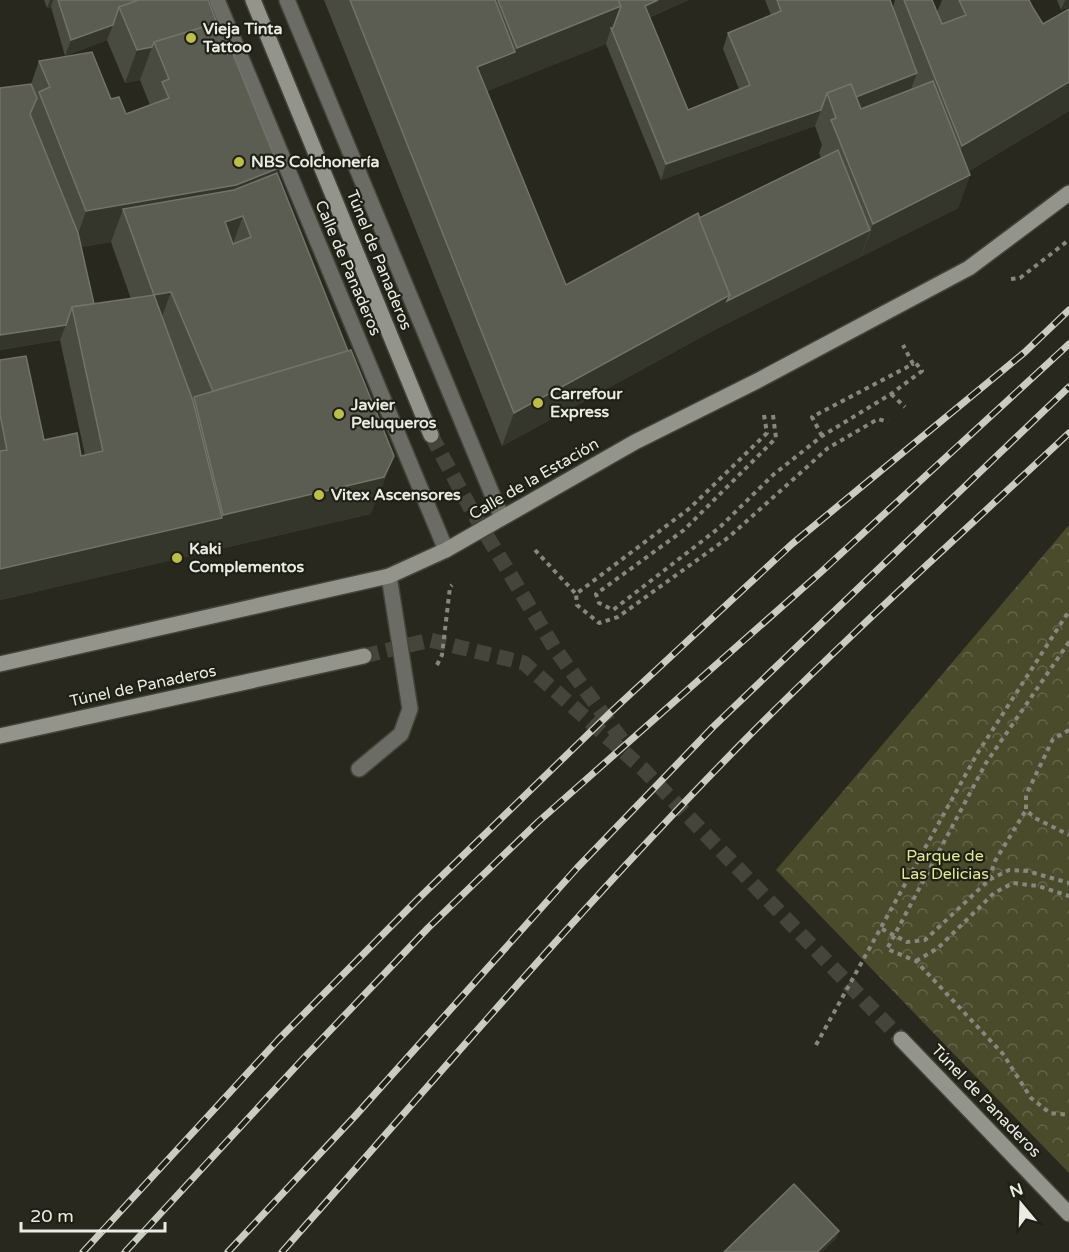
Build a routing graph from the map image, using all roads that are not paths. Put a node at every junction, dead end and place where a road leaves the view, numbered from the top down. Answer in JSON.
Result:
{"nodes":[{"id":1,"x":217,"y":0,"type":"edge"},
{"id":2,"x":253,"y":0,"type":"edge"},
{"id":3,"x":287,"y":0,"type":"edge"},
{"id":4,"x":1069,"y":193,"type":"edge"},
{"id":5,"x":431,"y":435,"type":"tunnel mouth"},
{"id":6,"x":502,"y":518,"type":"junction"},
{"id":7,"x":446,"y":550,"type":"junction"},
{"id":8,"x":389,"y":576,"type":"junction"},
{"id":9,"x":364,"y":656,"type":"tunnel mouth"},
{"id":10,"x":0,"y":664,"type":"edge"},
{"id":11,"x":0,"y":736,"type":"edge"},
{"id":12,"x":359,"y":768,"type":"dead end"},
{"id":13,"x":901,"y":1039,"type":"tunnel mouth"},
{"id":14,"x":1069,"y":1214,"type":"edge"}],
"edges":[{"from":1,"to":7,"type":"street","name":"Calle de Panaderos"},
{"from":2,"to":5,"type":"street","name":"Túnel de Panaderos"},
{"from":3,"to":6,"type":"street"},
{"from":4,"to":6,"type":"street","name":"Calle de la Estación"},
{"from":6,"to":7,"type":"street","name":"Calle de la Estación"},
{"from":7,"to":8,"type":"street","name":"Calle de la Estación"},
{"from":8,"to":10,"type":"street","name":"Calle de la Estación"},
{"from":8,"to":12,"type":"street"},
{"from":9,"to":11,"type":"street","name":"Túnel de Panaderos"},
{"from":13,"to":14,"type":"street","name":"Túnel de Panaderos"}]}
